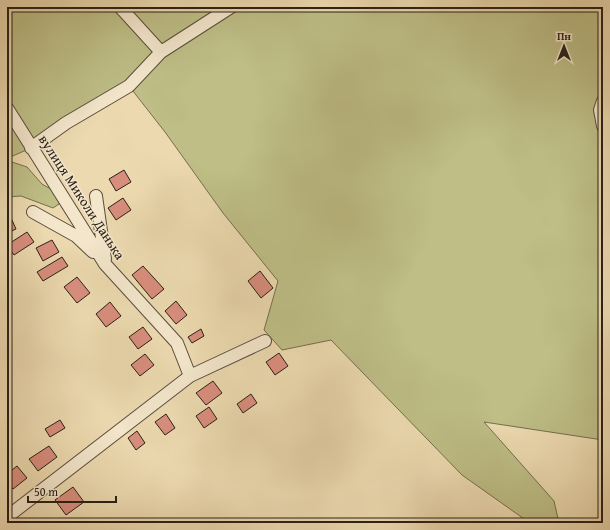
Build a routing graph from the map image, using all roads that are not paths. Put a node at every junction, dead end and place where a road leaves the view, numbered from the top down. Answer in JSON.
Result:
{"nodes":[{"id":1,"x":120,"y":7,"type":"edge"},
{"id":2,"x":231,"y":7,"type":"edge"},
{"id":3,"x":215,"y":11,"type":"edge"},
{"id":4,"x":161,"y":52,"type":"junction"},
{"id":5,"x":603,"y":100,"type":"edge"},
{"id":6,"x":7,"y":109,"type":"edge"},
{"id":7,"x":603,"y":126,"type":"edge"},
{"id":8,"x":32,"y":148,"type":"junction"},
{"id":9,"x":96,"y":196,"type":"dead end"},
{"id":10,"x":33,"y":212,"type":"dead end"},
{"id":11,"x":105,"y":264,"type":"junction"},
{"id":12,"x":265,"y":341,"type":"dead end"},
{"id":13,"x":190,"y":376,"type":"junction"},
{"id":14,"x":7,"y":517,"type":"edge"}],
"edges":[{"from":1,"to":4,"type":"street"},
{"from":2,"to":3,"type":"street"},
{"from":3,"to":4,"type":"street"},
{"from":4,"to":8,"type":"street"},
{"from":5,"to":7,"type":"street"},
{"from":6,"to":8,"type":"street","name":"вулиця Миколи Данька"},
{"from":8,"to":11,"type":"street","name":"вулиця Миколи Данька"},
{"from":9,"to":11,"type":"street"},
{"from":10,"to":11,"type":"street"},
{"from":11,"to":13,"type":"street","name":"вулиця Миколи Данька"},
{"from":12,"to":13,"type":"street"},
{"from":13,"to":14,"type":"street"}]}
